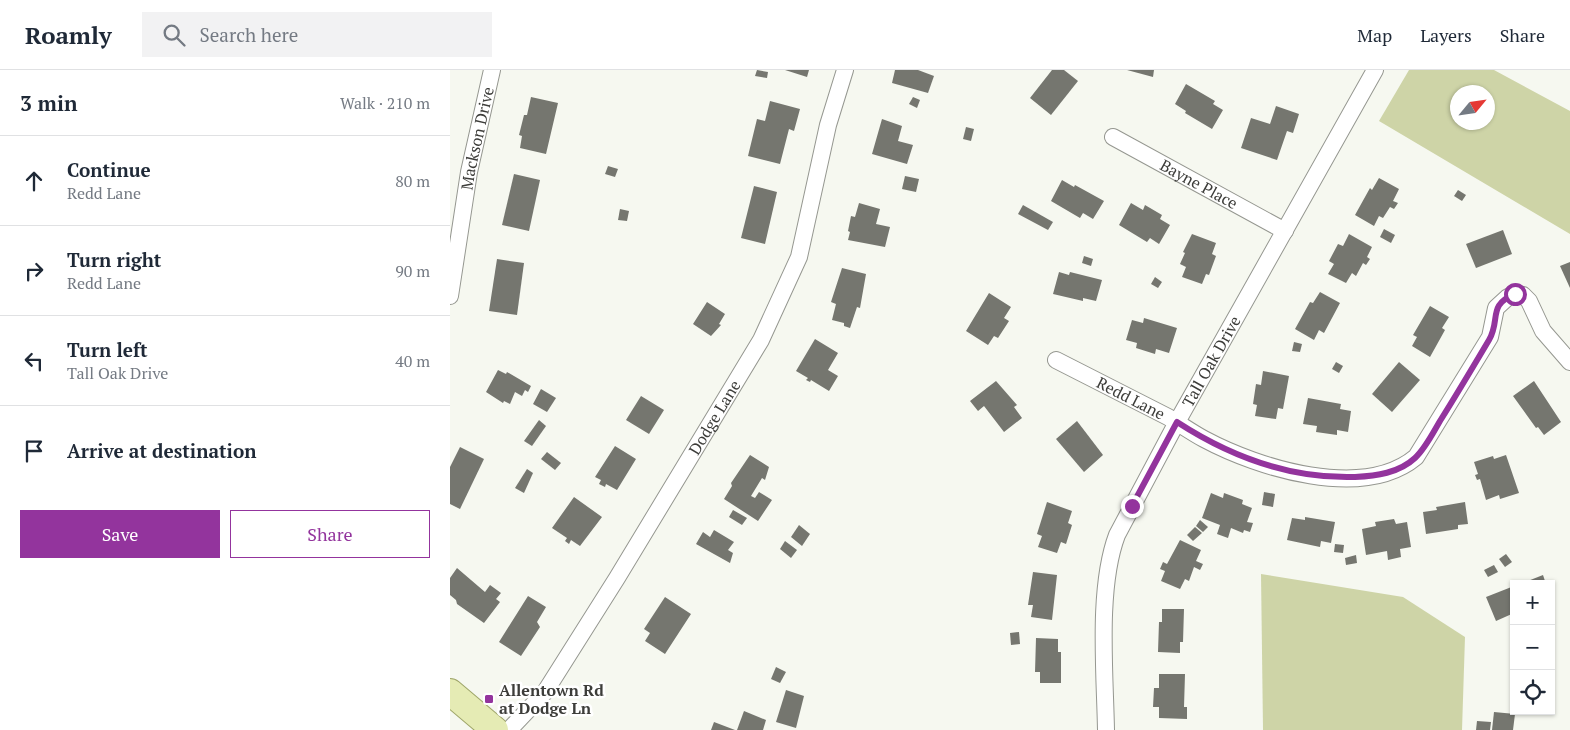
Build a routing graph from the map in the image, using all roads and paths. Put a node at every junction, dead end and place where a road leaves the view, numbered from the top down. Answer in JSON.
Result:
{"nodes":[{"id":1,"x":492,"y":70,"type":"edge"},
{"id":2,"x":845,"y":70,"type":"edge"},
{"id":3,"x":1375,"y":70,"type":"edge"},
{"id":4,"x":1113,"y":137,"type":"dead end"},
{"id":5,"x":1285,"y":231,"type":"junction"},
{"id":6,"x":450,"y":296,"type":"edge"},
{"id":7,"x":1056,"y":360,"type":"dead end"},
{"id":8,"x":1570,"y":362,"type":"edge"},
{"id":9,"x":1177,"y":422,"type":"junction"},
{"id":10,"x":450,"y":692,"type":"edge"},
{"id":11,"x":495,"y":730,"type":"edge"},
{"id":12,"x":509,"y":730,"type":"edge"},
{"id":13,"x":1106,"y":730,"type":"edge"}],
"edges":[{"from":1,"to":6,"type":"street","name":"Mackson Drive"},
{"from":2,"to":12,"type":"street","name":"Dodge Lane"},
{"from":3,"to":5,"type":"street","name":"Tall Oak Drive"},
{"from":4,"to":5,"type":"street","name":"Bayne Place"},
{"from":5,"to":9,"type":"street","name":"Tall Oak Drive"},
{"from":7,"to":9,"type":"street","name":"Redd Lane"},
{"from":8,"to":9,"type":"street","name":"Redd Lane"},
{"from":9,"to":13,"type":"street","name":"Tall Oak Drive"},
{"from":10,"to":11,"type":"main road"}]}
